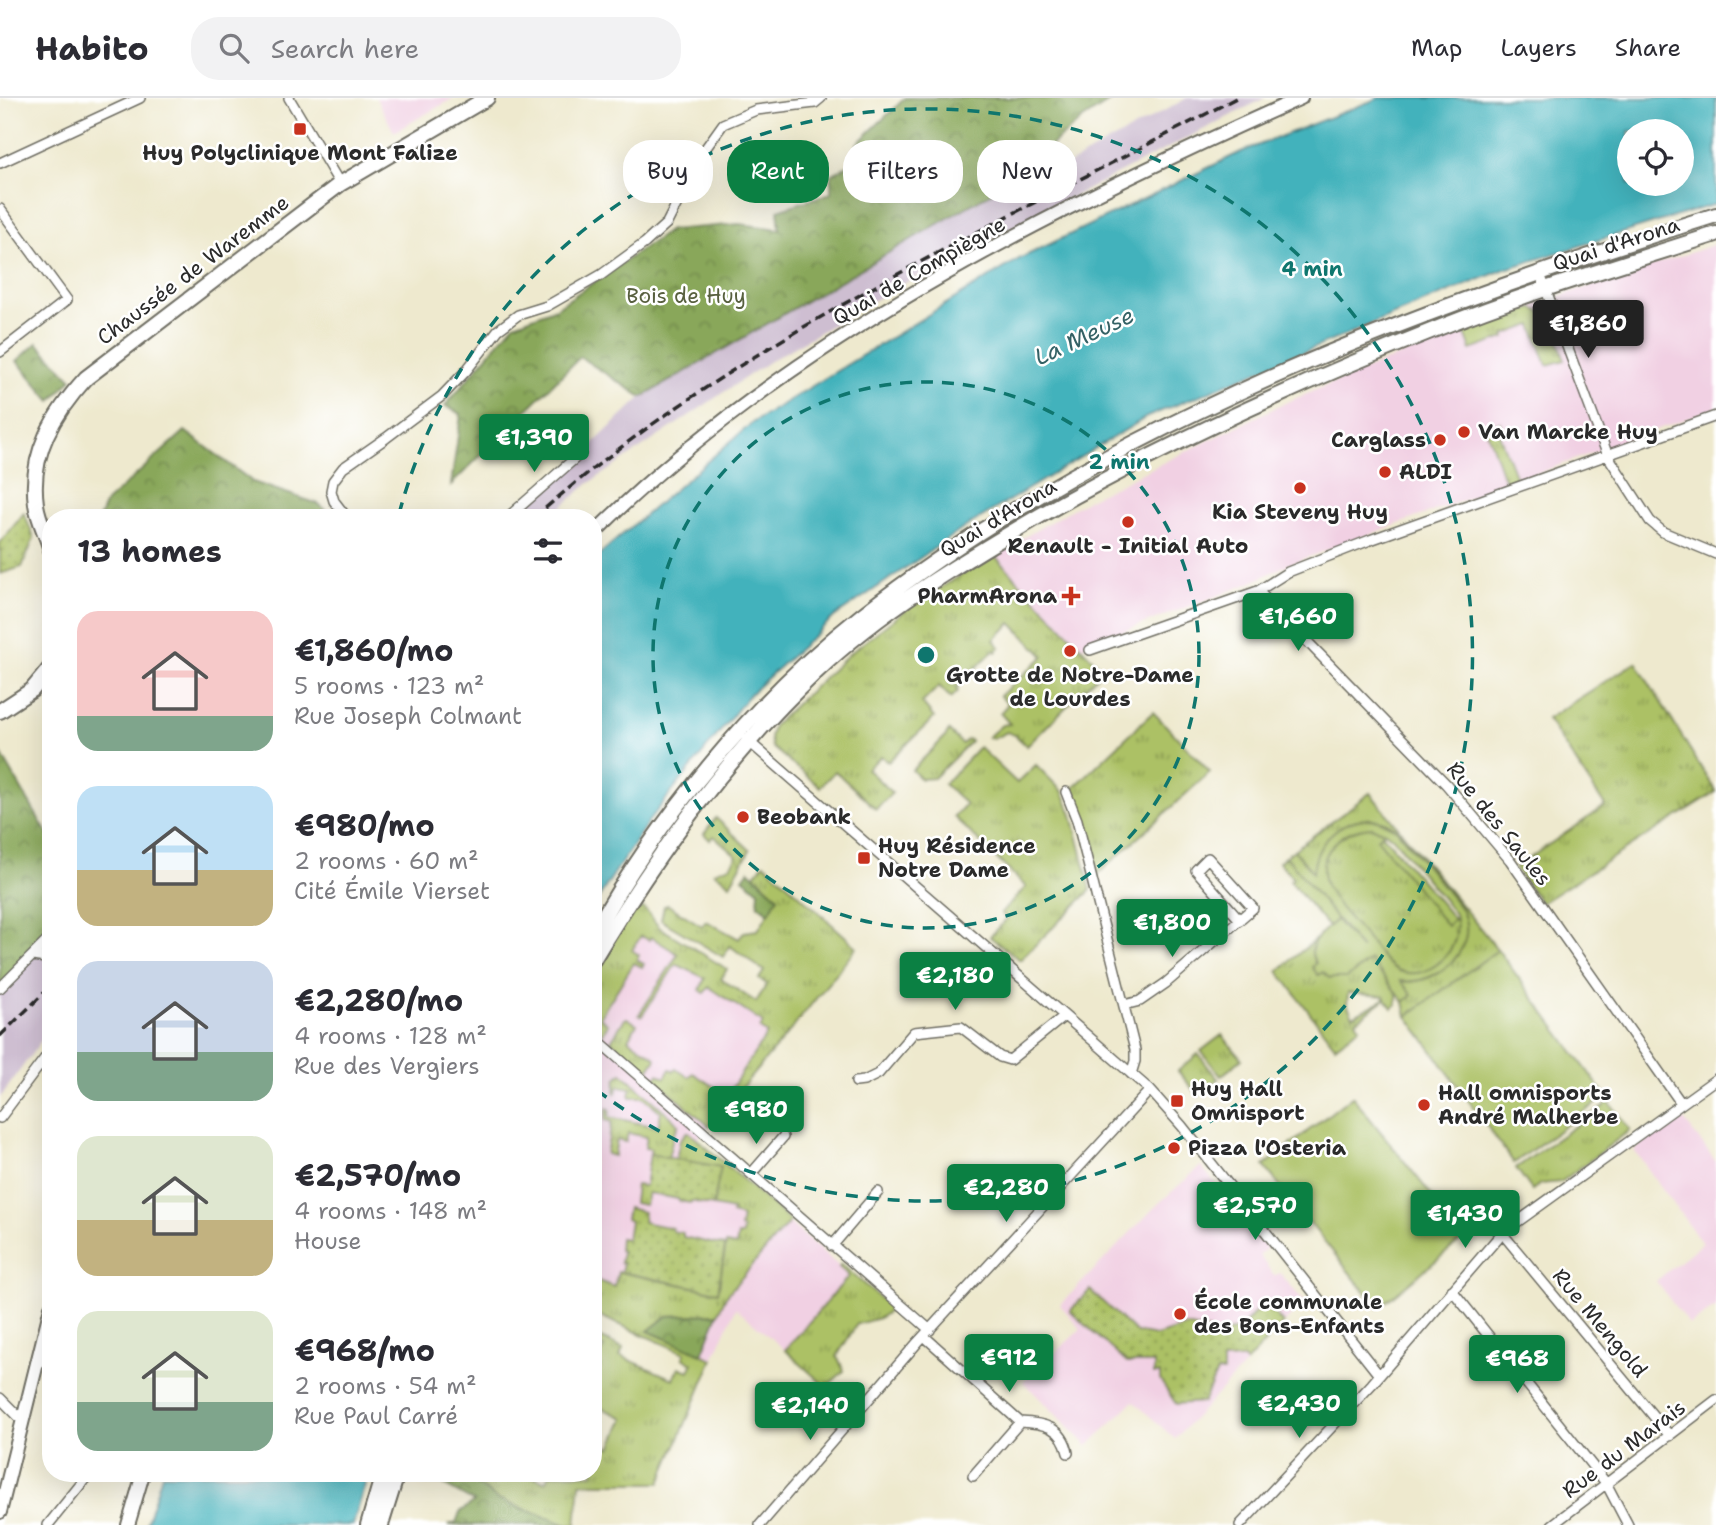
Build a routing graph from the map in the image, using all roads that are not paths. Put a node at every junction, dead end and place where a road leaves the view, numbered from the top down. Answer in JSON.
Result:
{"nodes":[{"id":1,"x":140,"y":98,"type":"edge"},
{"id":2,"x":289,"y":98,"type":"edge"},
{"id":3,"x":487,"y":98,"type":"edge"},
{"id":4,"x":821,"y":98,"type":"edge"},
{"id":5,"x":1301,"y":98,"type":"edge"},
{"id":6,"x":0,"y":163,"type":"edge"},
{"id":7,"x":340,"y":184,"type":"junction"},
{"id":8,"x":0,"y":209,"type":"edge"},
{"id":9,"x":1716,"y":215,"type":"edge"},
{"id":10,"x":1716,"y":234,"type":"edge"},
{"id":11,"x":1540,"y":274,"type":"junction"},
{"id":12,"x":1546,"y":289,"type":"junction"},
{"id":13,"x":0,"y":352,"type":"edge"},
{"id":14,"x":1716,"y":416,"type":"edge"},
{"id":15,"x":581,"y":453,"type":"dead end"},
{"id":16,"x":1608,"y":456,"type":"junction"},
{"id":17,"x":340,"y":509,"type":"edge"},
{"id":18,"x":517,"y":509,"type":"edge"},
{"id":19,"x":42,"y":524,"type":"edge"},
{"id":20,"x":602,"y":526,"type":"edge"},
{"id":21,"x":1716,"y":554,"type":"edge"},
{"id":22,"x":1258,"y":591,"type":"junction"},
{"id":23,"x":1090,"y":650,"type":"dead end"},
{"id":24,"x":42,"y":678,"type":"edge"},
{"id":25,"x":0,"y":711,"type":"edge"},
{"id":26,"x":743,"y":737,"type":"junction"},
{"id":27,"x":1066,"y":792,"type":"dead end"},
{"id":28,"x":602,"y":919,"type":"edge"},
{"id":29,"x":1240,"y":920,"type":"junction"},
{"id":30,"x":602,"y":945,"type":"edge"},
{"id":31,"x":42,"y":946,"type":"edge"},
{"id":32,"x":33,"y":956,"type":"junction"},
{"id":33,"x":42,"y":958,"type":"edge"},
{"id":34,"x":0,"y":988,"type":"edge"},
{"id":35,"x":1124,"y":1005,"type":"junction"},
{"id":36,"x":1063,"y":1017,"type":"junction"},
{"id":37,"x":602,"y":1044,"type":"edge"},
{"id":38,"x":42,"y":1062,"type":"edge"},
{"id":39,"x":1131,"y":1074,"type":"junction"},
{"id":40,"x":1716,"y":1079,"type":"edge"},
{"id":41,"x":856,"y":1082,"type":"dead end"},
{"id":42,"x":1150,"y":1090,"type":"junction"},
{"id":43,"x":1681,"y":1103,"type":"junction"},
{"id":44,"x":0,"y":1118,"type":"edge"},
{"id":45,"x":783,"y":1137,"type":"dead end"},
{"id":46,"x":751,"y":1174,"type":"junction"},
{"id":47,"x":878,"y":1192,"type":"dead end"},
{"id":48,"x":1502,"y":1233,"type":"junction"},
{"id":49,"x":832,"y":1246,"type":"junction"},
{"id":50,"x":1452,"y":1290,"type":"junction"},
{"id":51,"x":927,"y":1333,"type":"junction"},
{"id":52,"x":42,"y":1342,"type":"edge"},
{"id":53,"x":1379,"y":1375,"type":"junction"},
{"id":54,"x":0,"y":1398,"type":"edge"},
{"id":55,"x":1716,"y":1400,"type":"edge"},
{"id":56,"x":22,"y":1420,"type":"junction"},
{"id":57,"x":1020,"y":1422,"type":"junction"},
{"id":58,"x":1670,"y":1436,"type":"junction"},
{"id":59,"x":1068,"y":1453,"type":"dead end"},
{"id":60,"x":973,"y":1476,"type":"dead end"},
{"id":61,"x":83,"y":1482,"type":"edge"},
{"id":62,"x":141,"y":1482,"type":"edge"},
{"id":63,"x":381,"y":1482,"type":"edge"},
{"id":64,"x":394,"y":1482,"type":"edge"},
{"id":65,"x":1606,"y":1483,"type":"junction"},
{"id":66,"x":0,"y":1512,"type":"edge"},
{"id":67,"x":48,"y":1525,"type":"edge"},
{"id":68,"x":128,"y":1525,"type":"edge"},
{"id":69,"x":368,"y":1525,"type":"edge"},
{"id":70,"x":381,"y":1525,"type":"edge"},
{"id":71,"x":760,"y":1525,"type":"edge"},
{"id":72,"x":1240,"y":1525,"type":"edge"},
{"id":73,"x":1552,"y":1525,"type":"edge"},
{"id":74,"x":1628,"y":1525,"type":"edge"}],
"edges":[{"from":1,"to":6,"type":"street"},
{"from":2,"to":7,"type":"street"},
{"from":3,"to":7,"type":"main road","name":"Chaussée de Waremme"},
{"from":4,"to":17,"type":"street"},
{"from":5,"to":20,"type":"main road","name":"Quai de Compiègne"},
{"from":7,"to":19,"type":"main road","name":"Chaussée de Waremme"},
{"from":8,"to":13,"type":"street"},
{"from":9,"to":11,"type":"main road","name":"Quai d'Arona"},
{"from":10,"to":12,"type":"main road","name":"Quai d'Arona"},
{"from":11,"to":12,"type":"street"},
{"from":11,"to":26,"type":"main road","name":"Quai d'Arona"},
{"from":12,"to":16,"type":"street"},
{"from":12,"to":26,"type":"main road","name":"Quai d'Arona"},
{"from":14,"to":16,"type":"street"},
{"from":15,"to":18,"type":"street"},
{"from":16,"to":21,"type":"street"},
{"from":16,"to":22,"type":"street"},
{"from":22,"to":23,"type":"street"},
{"from":22,"to":43,"type":"street","name":"Rue des Saules"},
{"from":24,"to":25,"type":"main road"},
{"from":26,"to":28,"type":"main road","name":"Quai d'Arona"},
{"from":26,"to":30,"type":"main road","name":"Quai d'Arona"},
{"from":26,"to":36,"type":"street"},
{"from":27,"to":35,"type":"street"},
{"from":29,"to":29,"type":"street"},
{"from":29,"to":35,"type":"street"},
{"from":31,"to":32,"type":"street"},
{"from":32,"to":33,"type":"street"},
{"from":32,"to":34,"type":"street"},
{"from":35,"to":39,"type":"street"},
{"from":36,"to":39,"type":"street"},
{"from":36,"to":41,"type":"street"},
{"from":37,"to":46,"type":"street"},
{"from":38,"to":44,"type":"street"},
{"from":39,"to":42,"type":"street"},
{"from":40,"to":43,"type":"street"},
{"from":42,"to":51,"type":"street"},
{"from":42,"to":53,"type":"street"},
{"from":43,"to":48,"type":"street"},
{"from":45,"to":46,"type":"street"},
{"from":46,"to":49,"type":"street"},
{"from":47,"to":49,"type":"street"},
{"from":48,"to":50,"type":"street"},
{"from":48,"to":58,"type":"street","name":"Rue Mengold"},
{"from":49,"to":51,"type":"street"},
{"from":50,"to":53,"type":"street"},
{"from":50,"to":65,"type":"street"},
{"from":51,"to":57,"type":"street"},
{"from":51,"to":71,"type":"street"},
{"from":52,"to":56,"type":"main road"},
{"from":53,"to":72,"type":"street"},
{"from":54,"to":56,"type":"street"},
{"from":55,"to":58,"type":"street","name":"Rue du Marais"},
{"from":56,"to":66,"type":"main road"},
{"from":57,"to":59,"type":"street"},
{"from":57,"to":60,"type":"street"},
{"from":58,"to":65,"type":"street","name":"Rue du Marais"},
{"from":61,"to":67,"type":"street"},
{"from":62,"to":68,"type":"main road"},
{"from":63,"to":69,"type":"main road"},
{"from":64,"to":70,"type":"main road"},
{"from":65,"to":73,"type":"street","name":"Rue du Marais"},
{"from":65,"to":74,"type":"street"}]}
